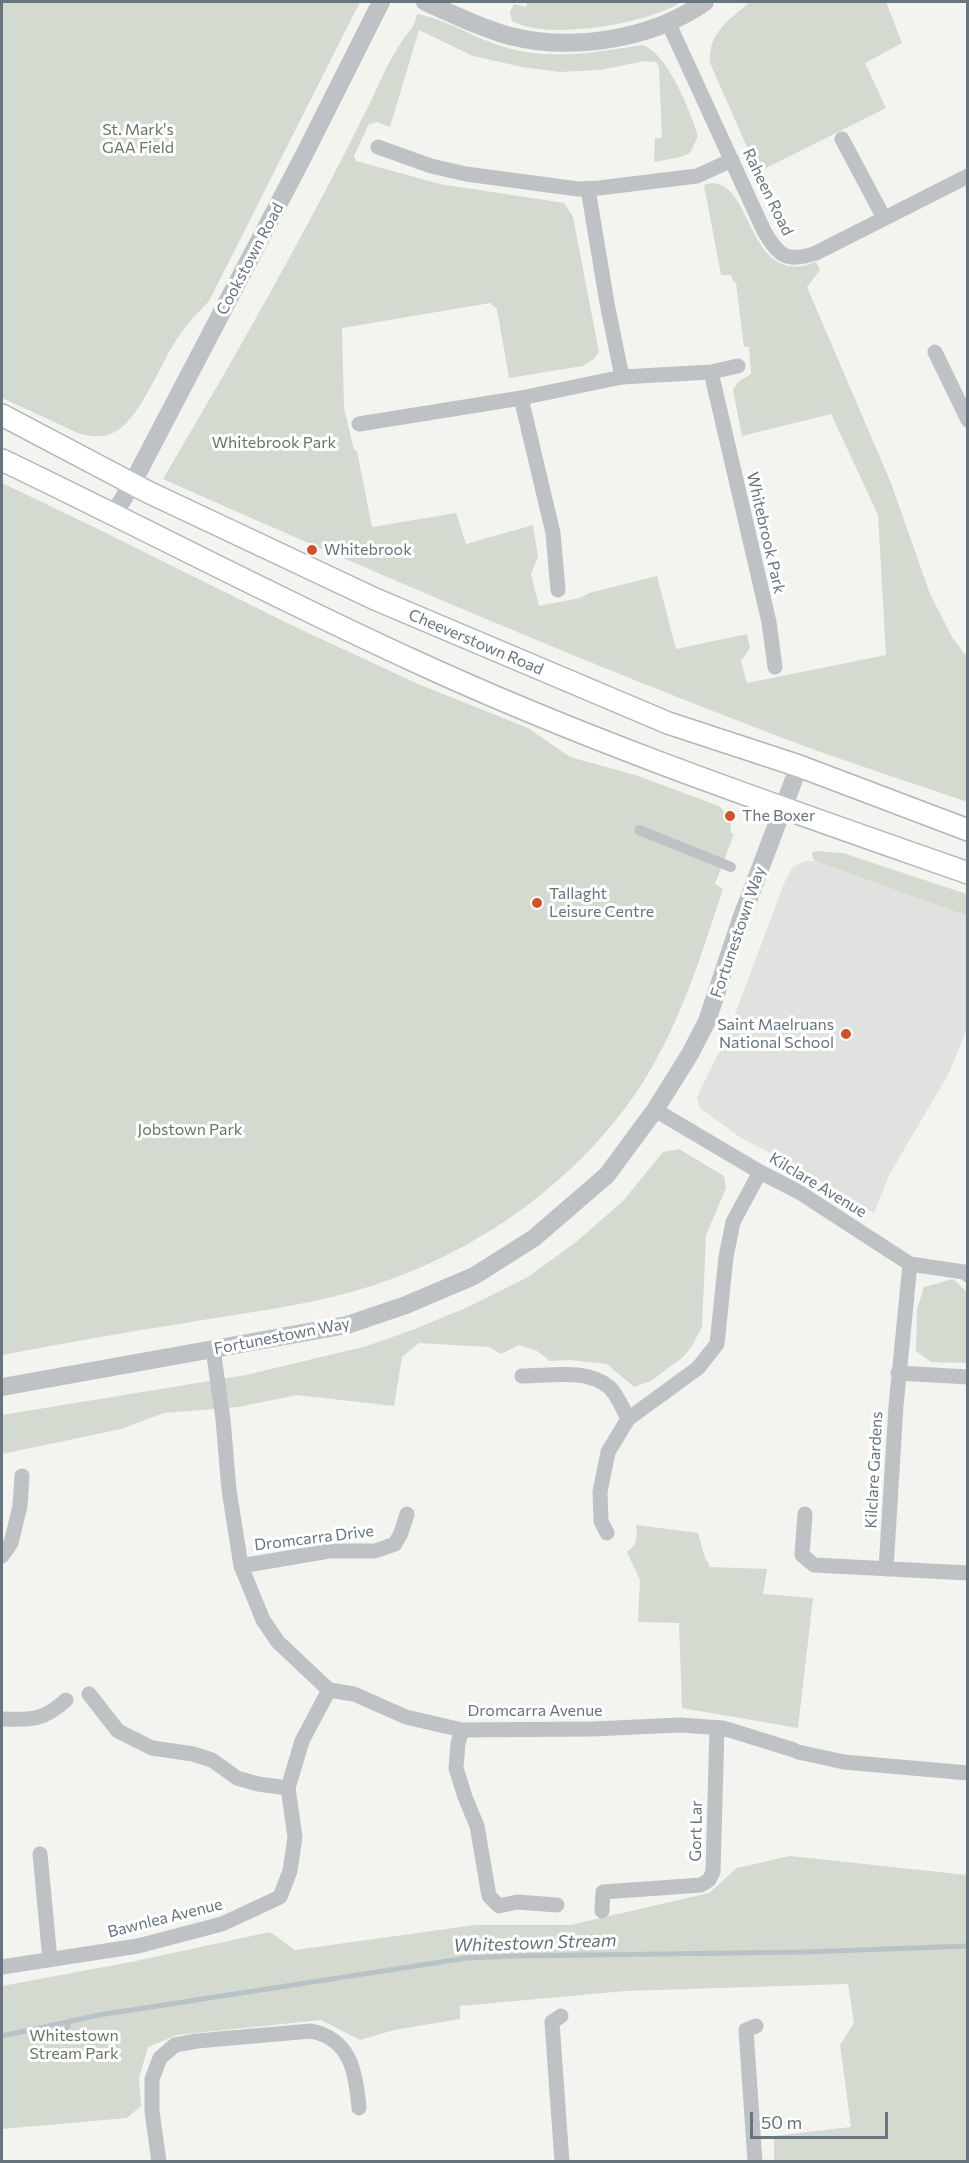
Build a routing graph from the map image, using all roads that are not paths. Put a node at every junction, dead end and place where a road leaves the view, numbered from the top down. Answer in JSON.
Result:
{"nodes":[{"id":1,"x":381,"y":2,"type":"edge"},
{"id":2,"x":425,"y":2,"type":"edge"},
{"id":3,"x":705,"y":2,"type":"edge"},
{"id":4,"x":668,"y":22,"type":"junction"},
{"id":5,"x":842,"y":139,"type":"dead end"},
{"id":6,"x":378,"y":147,"type":"dead end"},
{"id":7,"x":732,"y":160,"type":"junction"},
{"id":8,"x":968,"y":176,"type":"edge"},
{"id":9,"x":588,"y":189,"type":"junction"},
{"id":10,"x":884,"y":218,"type":"junction"},
{"id":11,"x":935,"y":352,"type":"dead end"},
{"id":12,"x":738,"y":366,"type":"dead end"},
{"id":13,"x":711,"y":372,"type":"junction"},
{"id":14,"x":622,"y":378,"type":"junction"},
{"id":15,"x":521,"y":398,"type":"junction"},
{"id":16,"x":2,"y":415,"type":"edge"},
{"id":17,"x":967,"y":416,"type":"edge"},
{"id":18,"x":359,"y":424,"type":"dead end"},
{"id":19,"x":2,"y":460,"type":"edge"},
{"id":20,"x":132,"y":484,"type":"junction"},
{"id":21,"x":114,"y":514,"type":"junction"},
{"id":22,"x":558,"y":590,"type":"dead end"},
{"id":23,"x":775,"y":667,"type":"dead end"},
{"id":24,"x":799,"y":766,"type":"junction"},
{"id":25,"x":784,"y":808,"type":"junction"},
{"id":26,"x":639,"y":830,"type":"dead end"},
{"id":27,"x":968,"y":830,"type":"edge"},
{"id":28,"x":731,"y":867,"type":"dead end"},
{"id":29,"x":968,"y":873,"type":"edge"},
{"id":30,"x":655,"y":1110,"type":"junction"},
{"id":31,"x":760,"y":1172,"type":"junction"},
{"id":32,"x":910,"y":1264,"type":"junction"},
{"id":33,"x":968,"y":1275,"type":"edge"},
{"id":34,"x":213,"y":1349,"type":"junction"},
{"id":35,"x":898,"y":1373,"type":"junction"},
{"id":36,"x":522,"y":1376,"type":"dead end"},
{"id":37,"x":968,"y":1377,"type":"edge"},
{"id":38,"x":2,"y":1387,"type":"edge"},
{"id":39,"x":628,"y":1419,"type":"junction"},
{"id":40,"x":22,"y":1476,"type":"dead end"},
{"id":41,"x":407,"y":1514,"type":"dead end"},
{"id":42,"x":805,"y":1514,"type":"dead end"},
{"id":43,"x":608,"y":1533,"type":"dead end"},
{"id":44,"x":2,"y":1556,"type":"edge"},
{"id":45,"x":241,"y":1566,"type":"junction"},
{"id":46,"x":886,"y":1569,"type":"junction"},
{"id":47,"x":968,"y":1573,"type":"edge"},
{"id":48,"x":329,"y":1690,"type":"junction"},
{"id":49,"x":89,"y":1694,"type":"dead end"},
{"id":50,"x":66,"y":1700,"type":"dead end"},
{"id":51,"x":2,"y":1719,"type":"edge"},
{"id":52,"x":717,"y":1728,"type":"junction"},
{"id":53,"x":462,"y":1730,"type":"junction"},
{"id":54,"x":968,"y":1773,"type":"edge"},
{"id":55,"x":288,"y":1788,"type":"junction"},
{"id":56,"x":40,"y":1854,"type":"dead end"},
{"id":57,"x":557,"y":1905,"type":"dead end"},
{"id":58,"x":602,"y":1911,"type":"dead end"},
{"id":59,"x":50,"y":1960,"type":"junction"},
{"id":60,"x":2,"y":1967,"type":"edge"},
{"id":61,"x":561,"y":2016,"type":"dead end"},
{"id":62,"x":756,"y":2026,"type":"dead end"},
{"id":63,"x":359,"y":2108,"type":"dead end"},
{"id":64,"x":159,"y":2162,"type":"edge"},
{"id":65,"x":562,"y":2162,"type":"edge"},
{"id":66,"x":755,"y":2162,"type":"edge"}],
"edges":[{"from":1,"to":20,"type":"street","name":"Cookstown Road"},
{"from":2,"to":4,"type":"street"},
{"from":3,"to":4,"type":"street"},
{"from":4,"to":7,"type":"street","name":"Raheen Road"},
{"from":5,"to":10,"type":"street"},
{"from":6,"to":9,"type":"street"},
{"from":7,"to":9,"type":"street"},
{"from":7,"to":10,"type":"street","name":"Raheen Road"},
{"from":8,"to":10,"type":"street","name":"Raheen Road"},
{"from":9,"to":14,"type":"street"},
{"from":11,"to":17,"type":"street"},
{"from":12,"to":13,"type":"street"},
{"from":13,"to":14,"type":"street"},
{"from":13,"to":23,"type":"street","name":"Whitebrook Park"},
{"from":14,"to":15,"type":"street"},
{"from":15,"to":18,"type":"street"},
{"from":15,"to":22,"type":"street"},
{"from":16,"to":20,"type":"main road","name":"Cheeverstown Road"},
{"from":19,"to":21,"type":"main road"},
{"from":20,"to":21,"type":"street","name":"Cookstown Road"},
{"from":20,"to":24,"type":"main road","name":"Cheeverstown Road"},
{"from":21,"to":25,"type":"main road"},
{"from":24,"to":25,"type":"street","name":"Fortunestown Way"},
{"from":24,"to":27,"type":"main road","name":"Cheeverstown Road"},
{"from":25,"to":29,"type":"main road"},
{"from":25,"to":30,"type":"street","name":"Fortunestown Way"},
{"from":26,"to":28,"type":"street"},
{"from":30,"to":31,"type":"street","name":"Kilclare Avenue"},
{"from":30,"to":34,"type":"street","name":"Fortunestown Way"},
{"from":31,"to":32,"type":"street","name":"Kilclare Avenue"},
{"from":31,"to":39,"type":"street"},
{"from":32,"to":33,"type":"street","name":"Kilclare Avenue"},
{"from":32,"to":35,"type":"street","name":"Kilclare Gardens"},
{"from":34,"to":38,"type":"street","name":"Fortunestown Way"},
{"from":34,"to":45,"type":"street"},
{"from":35,"to":37,"type":"street"},
{"from":35,"to":46,"type":"street","name":"Kilclare Gardens"},
{"from":36,"to":39,"type":"street"},
{"from":39,"to":43,"type":"street"},
{"from":40,"to":44,"type":"street"},
{"from":41,"to":45,"type":"street","name":"Dromcarra Drive"},
{"from":42,"to":46,"type":"street"},
{"from":45,"to":48,"type":"street"},
{"from":46,"to":47,"type":"street"},
{"from":48,"to":53,"type":"street","name":"Dromcarra Avenue"},
{"from":48,"to":55,"type":"street","name":"Bawnlea Avenue"},
{"from":49,"to":55,"type":"street"},
{"from":50,"to":51,"type":"street"},
{"from":52,"to":53,"type":"street","name":"Dromcarra Avenue"},
{"from":52,"to":54,"type":"street","name":"Dromcarra Avenue"},
{"from":52,"to":58,"type":"street","name":"Gort Lar"},
{"from":53,"to":57,"type":"street"},
{"from":55,"to":59,"type":"street","name":"Bawnlea Avenue"},
{"from":56,"to":59,"type":"street"},
{"from":59,"to":60,"type":"street","name":"Bawnlea Avenue"},
{"from":61,"to":65,"type":"street"},
{"from":62,"to":66,"type":"street"},
{"from":63,"to":64,"type":"street"}]}
